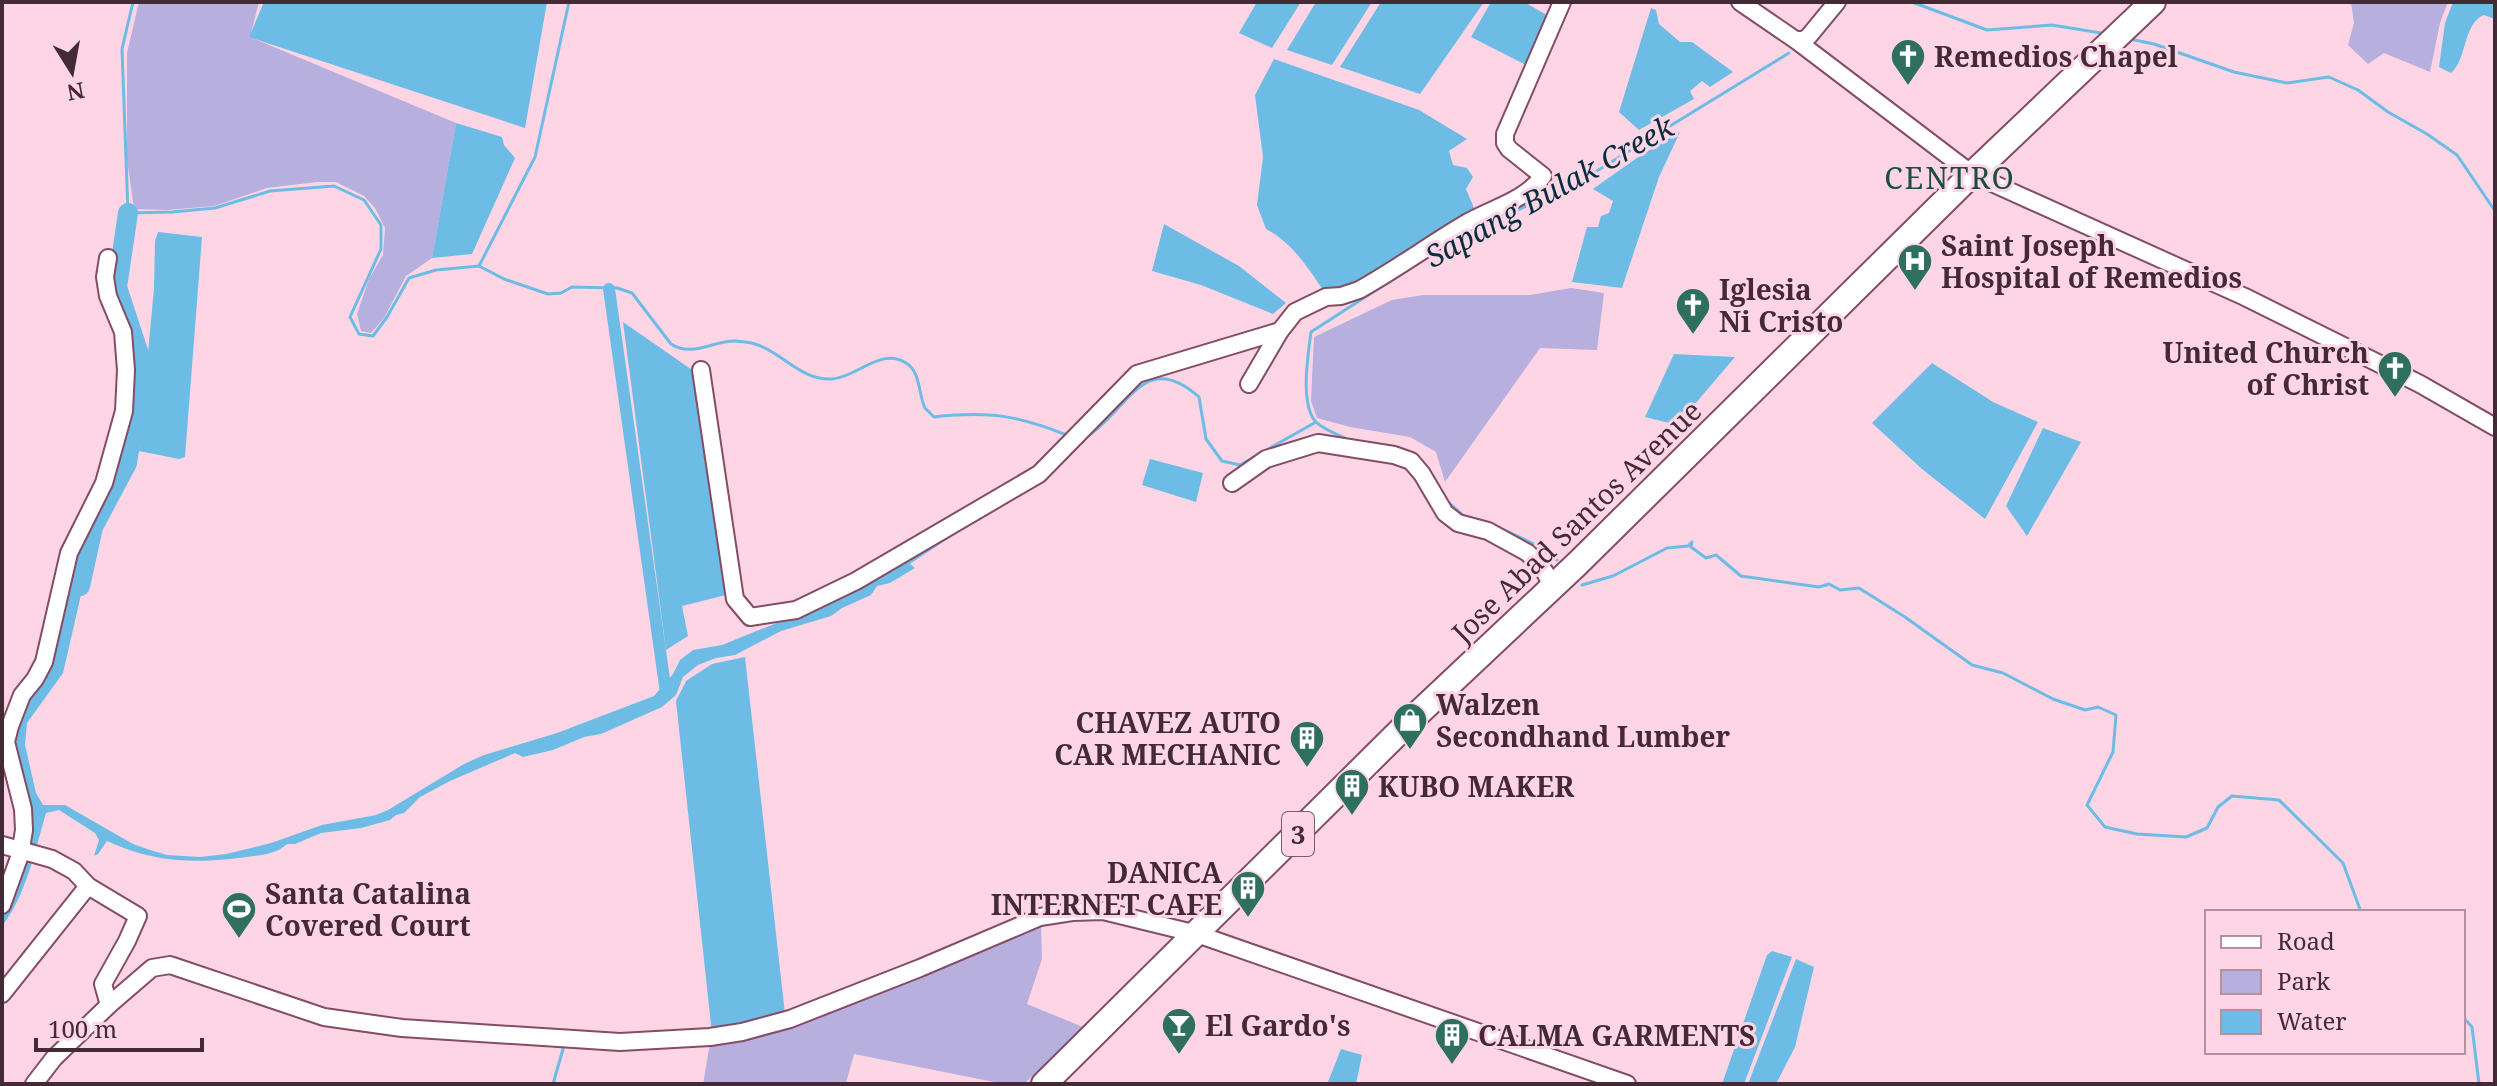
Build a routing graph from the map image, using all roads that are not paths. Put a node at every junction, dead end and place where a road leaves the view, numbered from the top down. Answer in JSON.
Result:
{"nodes":[{"id":1,"x":1562,"y":2,"type":"edge"},
{"id":2,"x":1740,"y":2,"type":"edge"},
{"id":3,"x":1837,"y":2,"type":"edge"},
{"id":4,"x":2153,"y":2,"type":"edge"},
{"id":5,"x":1796,"y":40,"type":"junction"},
{"id":6,"x":1972,"y":174,"type":"junction"},
{"id":7,"x":108,"y":258,"type":"dead end"},
{"id":8,"x":1280,"y":331,"type":"junction"},
{"id":9,"x":701,"y":370,"type":"dead end"},
{"id":10,"x":1249,"y":384,"type":"dead end"},
{"id":11,"x":2495,"y":427,"type":"edge"},
{"id":12,"x":1232,"y":483,"type":"dead end"},
{"id":13,"x":1552,"y":587,"type":"junction"},
{"id":14,"x":2,"y":845,"type":"edge"},
{"id":15,"x":23,"y":850,"type":"junction"},
{"id":16,"x":88,"y":886,"type":"junction"},
{"id":17,"x":2,"y":905,"type":"edge"},
{"id":18,"x":1197,"y":934,"type":"junction"},
{"id":19,"x":2,"y":994,"type":"edge"},
{"id":20,"x":109,"y":1005,"type":"junction"},
{"id":21,"x":34,"y":1084,"type":"edge"},
{"id":22,"x":1044,"y":1084,"type":"edge"},
{"id":23,"x":1627,"y":1084,"type":"edge"}],
"edges":[{"from":1,"to":8,"type":"street"},
{"from":2,"to":5,"type":"street"},
{"from":3,"to":5,"type":"street"},
{"from":4,"to":6,"type":"highway","name":"Jose Abad Santos Avenue","number":"3"},
{"from":5,"to":6,"type":"street"},
{"from":6,"to":11,"type":"street"},
{"from":6,"to":13,"type":"highway","name":"Jose Abad Santos Avenue","number":"3"},
{"from":7,"to":15,"type":"street"},
{"from":8,"to":9,"type":"street"},
{"from":8,"to":10,"type":"street"},
{"from":12,"to":13,"type":"street"},
{"from":13,"to":18,"type":"highway","name":"Jose Abad Santos Avenue","number":"3"},
{"from":14,"to":15,"type":"street"},
{"from":15,"to":16,"type":"street"},
{"from":15,"to":17,"type":"street"},
{"from":16,"to":19,"type":"street"},
{"from":16,"to":20,"type":"street"},
{"from":18,"to":20,"type":"street"},
{"from":18,"to":22,"type":"highway","name":"Jose Abad Santos Avenue","number":"3"},
{"from":18,"to":23,"type":"street"},
{"from":20,"to":21,"type":"street"}]}
